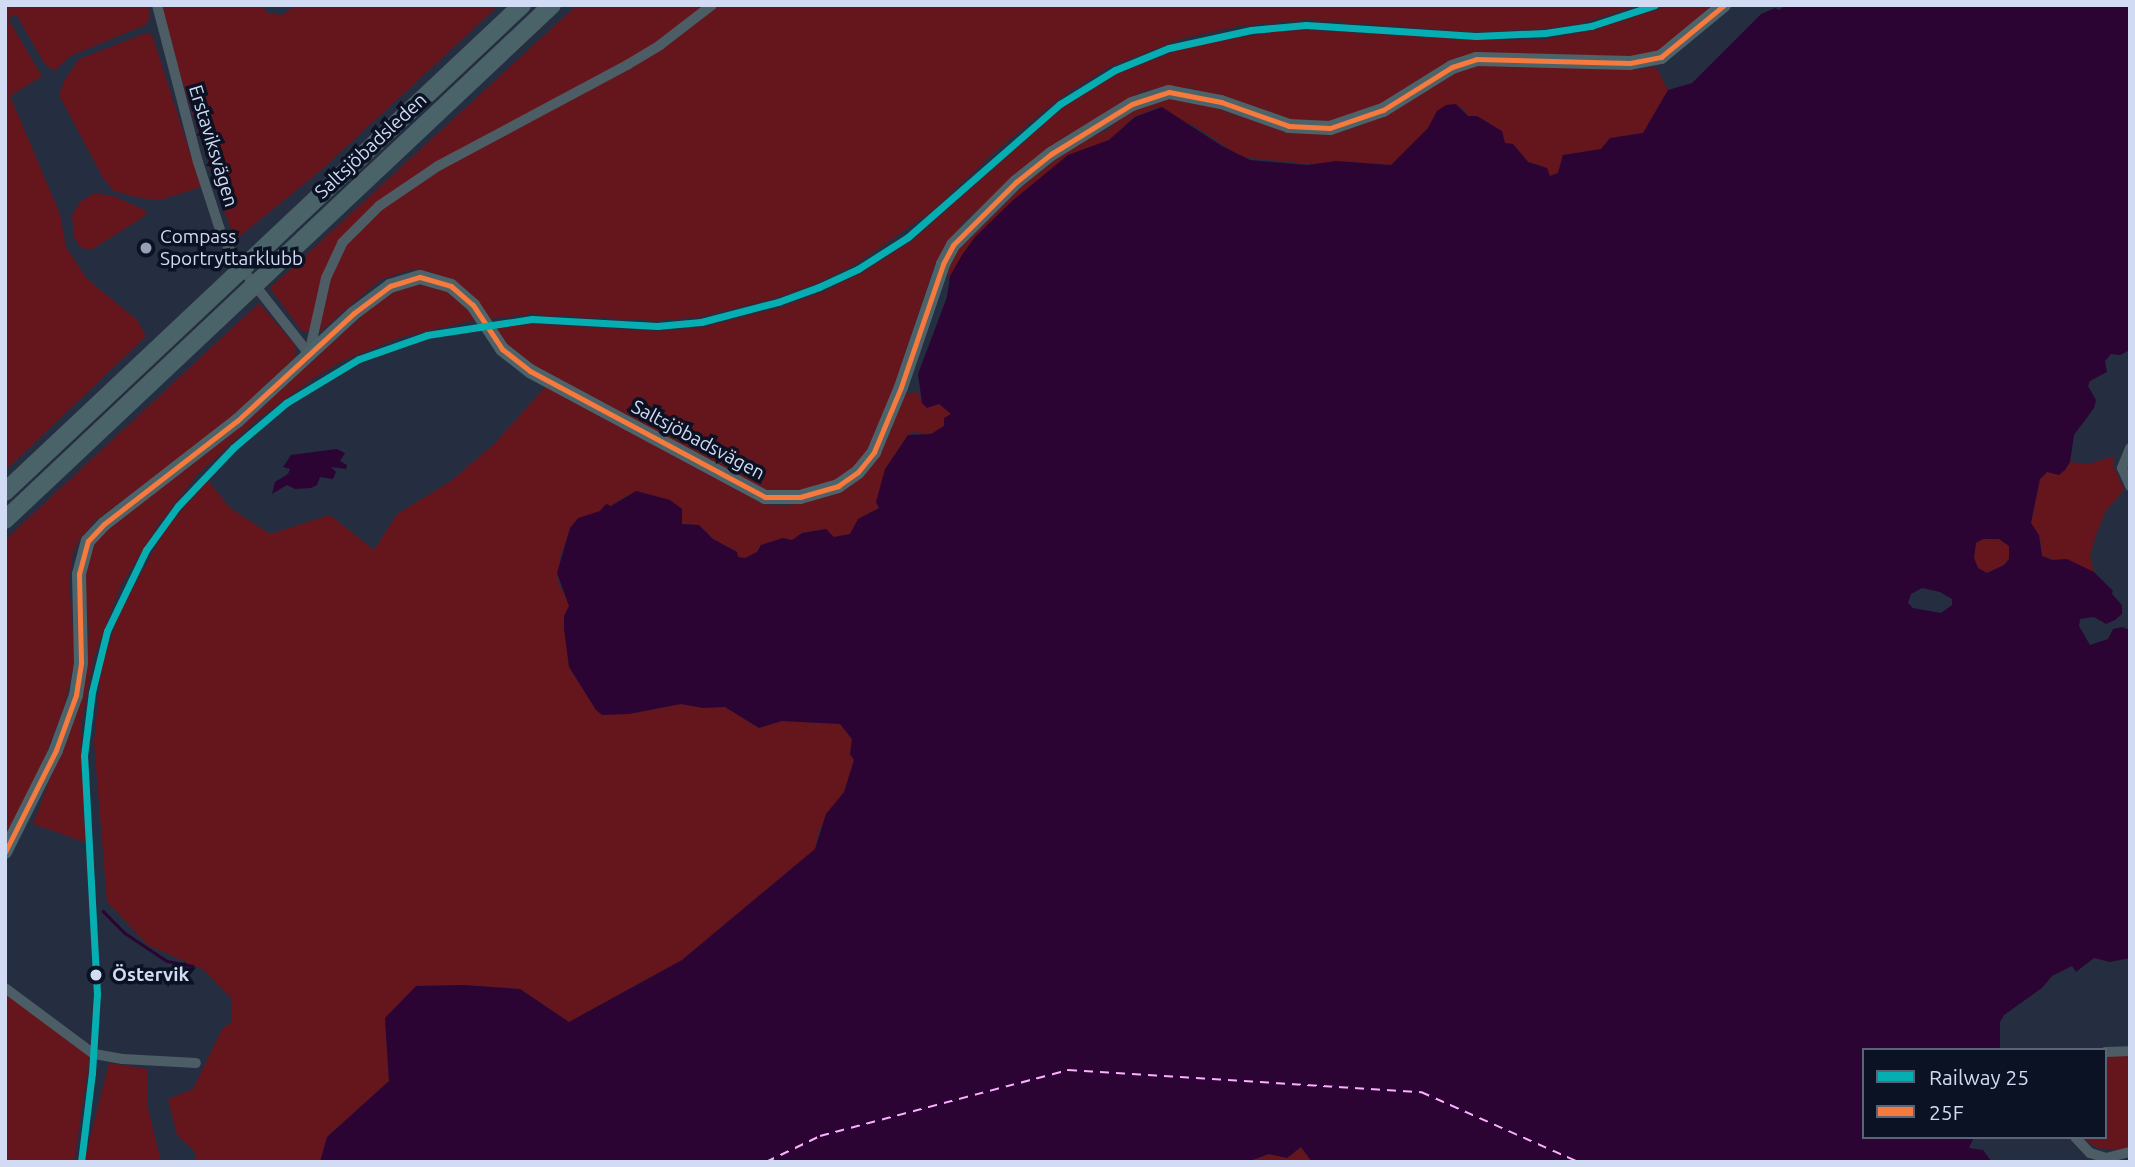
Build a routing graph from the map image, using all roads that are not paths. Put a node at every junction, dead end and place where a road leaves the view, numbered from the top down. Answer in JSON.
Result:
{"nodes":[{"id":1,"x":157,"y":5,"type":"edge"},
{"id":2,"x":522,"y":5,"type":"edge"},
{"id":3,"x":552,"y":5,"type":"edge"},
{"id":4,"x":712,"y":5,"type":"edge"},
{"id":5,"x":1724,"y":5,"type":"edge"},
{"id":6,"x":309,"y":354,"type":"junction"},
{"id":7,"x":2130,"y":449,"type":"edge"},
{"id":8,"x":2130,"y":486,"type":"edge"},
{"id":9,"x":5,"y":492,"type":"edge"},
{"id":10,"x":5,"y":520,"type":"edge"},
{"id":11,"x":5,"y":852,"type":"edge"},
{"id":12,"x":5,"y":988,"type":"edge"},
{"id":13,"x":2130,"y":1051,"type":"edge"},
{"id":14,"x":2107,"y":1052,"type":"edge"},
{"id":15,"x":196,"y":1063,"type":"dead end"},
{"id":16,"x":2076,"y":1139,"type":"edge"},
{"id":17,"x":2130,"y":1152,"type":"edge"}],
"edges":[{"from":1,"to":6,"type":"street","name":"Erstaviksvägen"},
{"from":2,"to":9,"type":"highway","name":"Saltsjöbadsleden"},
{"from":3,"to":10,"type":"highway","name":"Saltsjöbadsleden"},
{"from":4,"to":6,"type":"street"},
{"from":5,"to":6,"type":"street","name":"Saltsjöbadsvägen"},
{"from":6,"to":11,"type":"street","name":"Saltsjöbadsvägen"},
{"from":7,"to":8,"type":"street"},
{"from":12,"to":15,"type":"street"},
{"from":13,"to":14,"type":"street"},
{"from":16,"to":17,"type":"street"}]}
